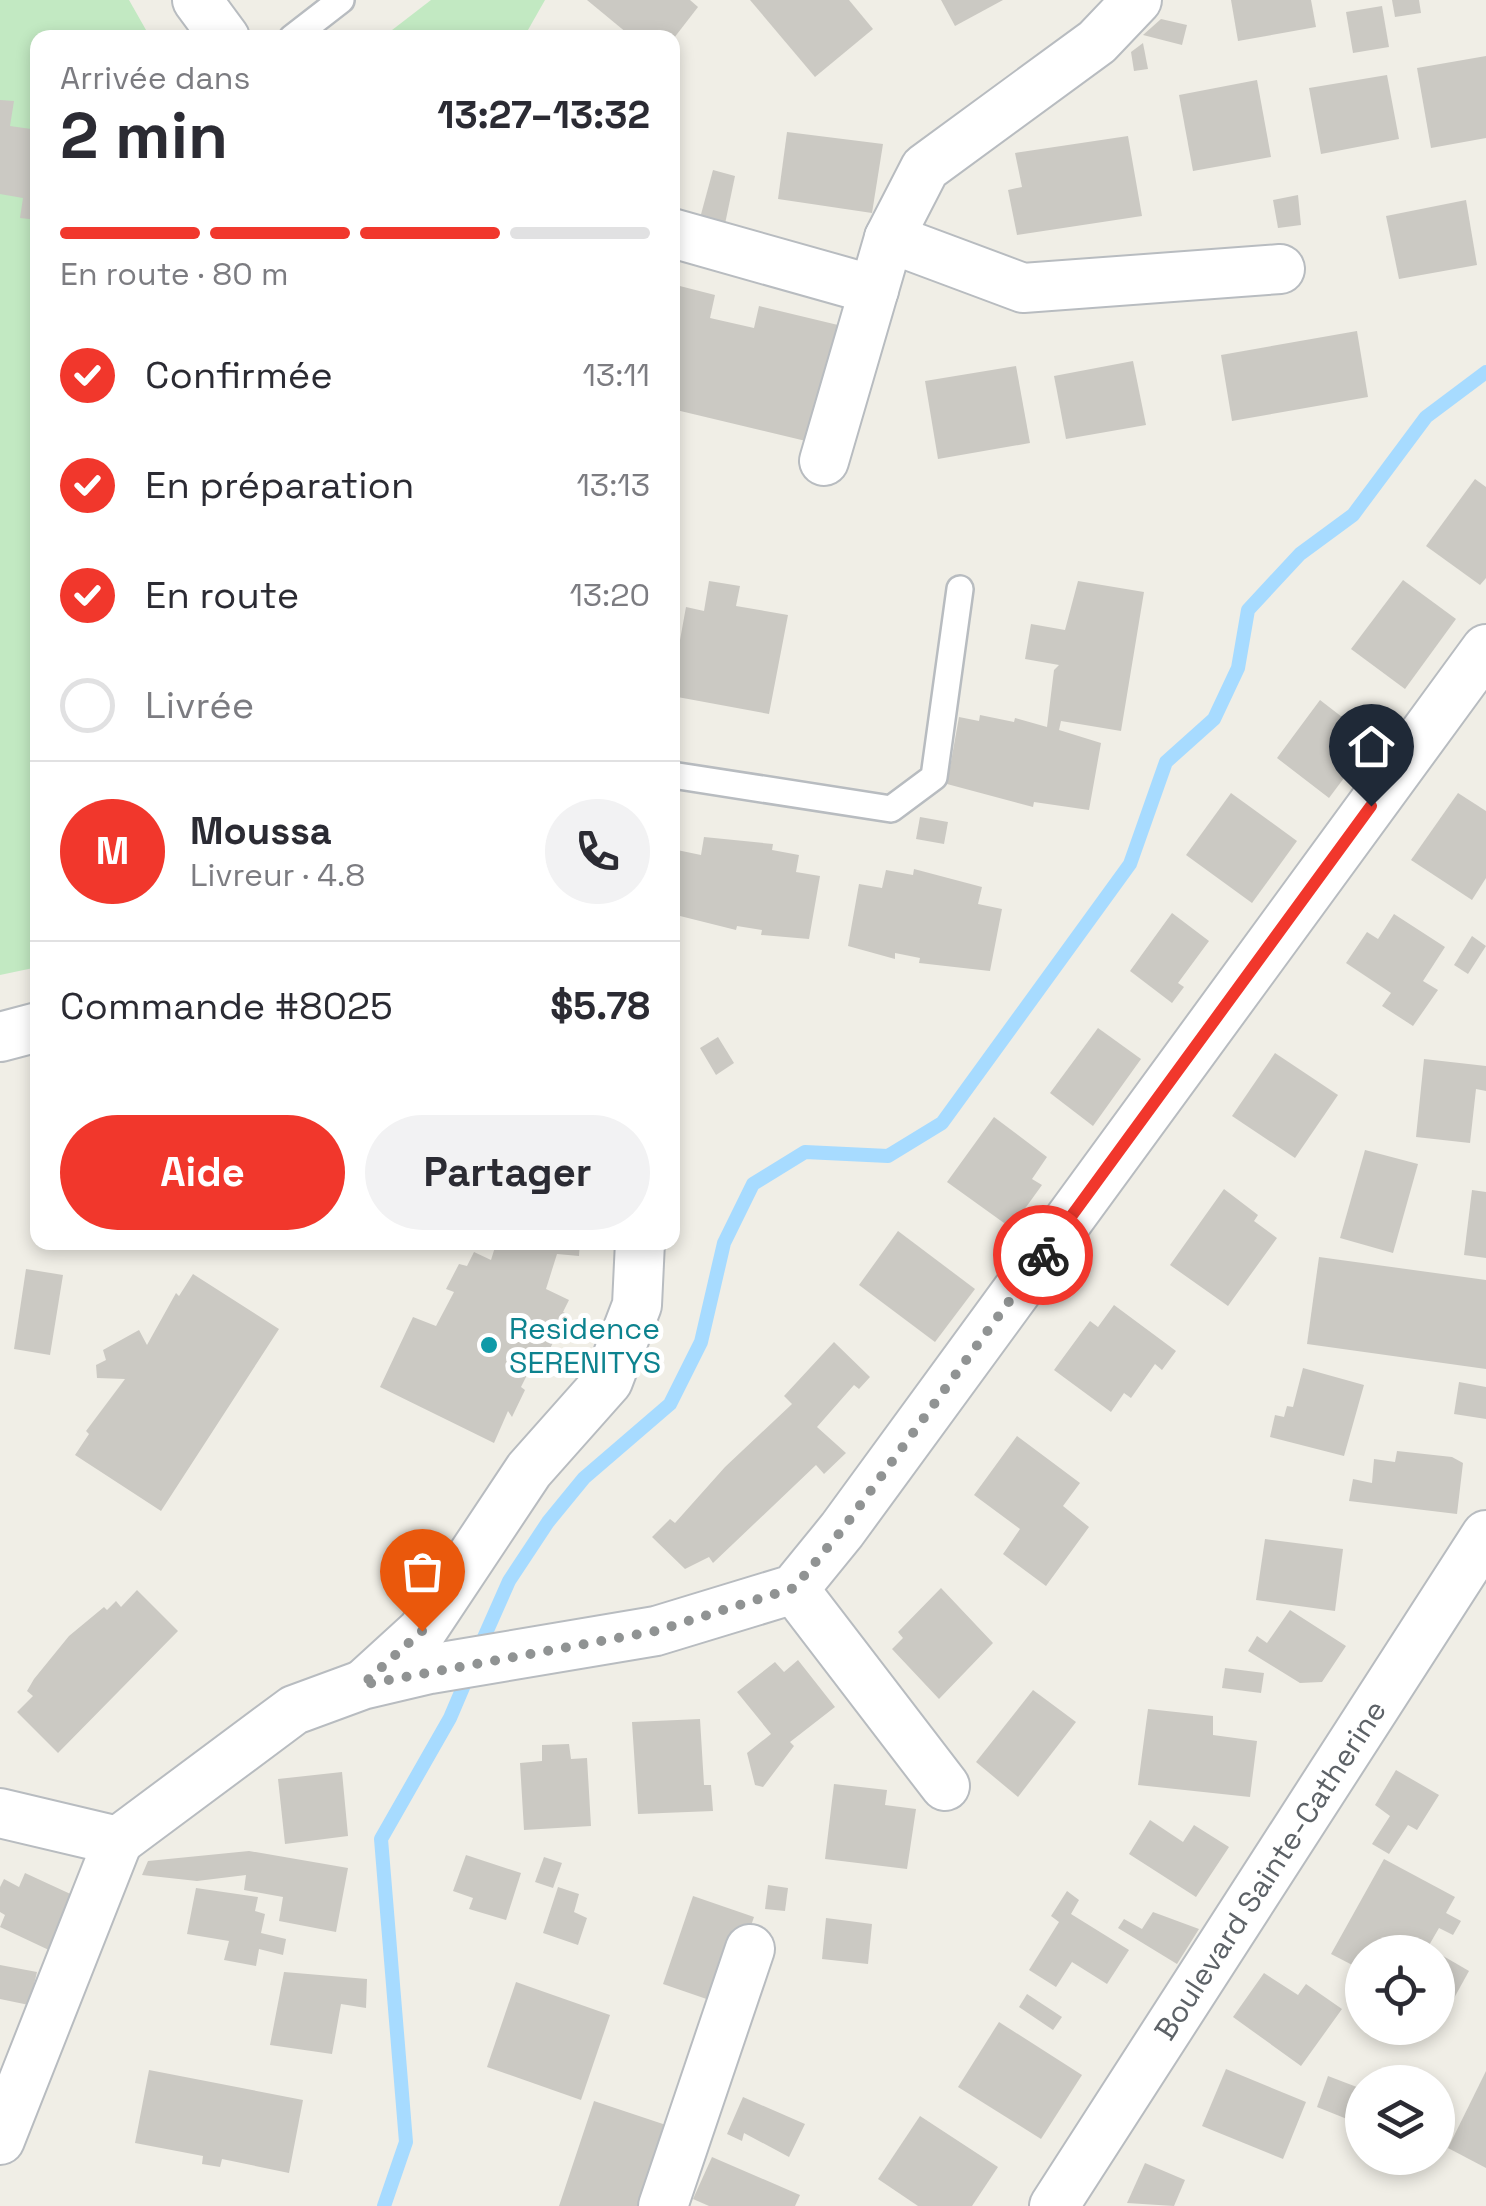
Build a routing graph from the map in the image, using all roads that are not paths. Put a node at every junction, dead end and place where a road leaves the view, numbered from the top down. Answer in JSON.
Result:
{"nodes":[{"id":1,"x":197,"y":0,"type":"edge"},
{"id":2,"x":341,"y":0,"type":"edge"},
{"id":3,"x":1137,"y":0,"type":"edge"},
{"id":4,"x":219,"y":30,"type":"edge"},
{"id":5,"x":302,"y":30,"type":"edge"},
{"id":6,"x":680,"y":235,"type":"edge"},
{"id":7,"x":889,"y":238,"type":"junction"},
{"id":8,"x":1280,"y":269,"type":"dead end"},
{"id":9,"x":874,"y":290,"type":"junction"},
{"id":10,"x":824,"y":461,"type":"dead end"},
{"id":11,"x":960,"y":589,"type":"dead end"},
{"id":12,"x":1486,"y":648,"type":"edge"},
{"id":13,"x":680,"y":776,"type":"edge"},
{"id":14,"x":30,"y":1029,"type":"edge"},
{"id":15,"x":0,"y":1038,"type":"edge"},
{"id":16,"x":639,"y":1250,"type":"edge"},
{"id":17,"x":1486,"y":1535,"type":"edge"},
{"id":18,"x":794,"y":1588,"type":"junction"},
{"id":19,"x":362,"y":1685,"type":"junction"},
{"id":20,"x":945,"y":1786,"type":"dead end"},
{"id":21,"x":0,"y":1813,"type":"edge"},
{"id":22,"x":118,"y":1841,"type":"junction"},
{"id":23,"x":750,"y":1949,"type":"dead end"},
{"id":24,"x":0,"y":2140,"type":"edge"},
{"id":25,"x":662,"y":2206,"type":"edge"},
{"id":26,"x":1054,"y":2206,"type":"edge"}],
"edges":[{"from":1,"to":4,"type":"street"},
{"from":2,"to":5,"type":"lane"},
{"from":3,"to":7,"type":"street"},
{"from":6,"to":9,"type":"street"},
{"from":7,"to":8,"type":"street"},
{"from":7,"to":9,"type":"street"},
{"from":9,"to":10,"type":"street"},
{"from":11,"to":13,"type":"lane"},
{"from":12,"to":18,"type":"street"},
{"from":14,"to":15,"type":"street"},
{"from":16,"to":19,"type":"street"},
{"from":17,"to":26,"type":"street","name":"Boulevard Sainte-Catherine"},
{"from":18,"to":19,"type":"street"},
{"from":18,"to":20,"type":"street"},
{"from":19,"to":22,"type":"street"},
{"from":21,"to":22,"type":"street"},
{"from":22,"to":24,"type":"street"},
{"from":23,"to":25,"type":"street"}]}
